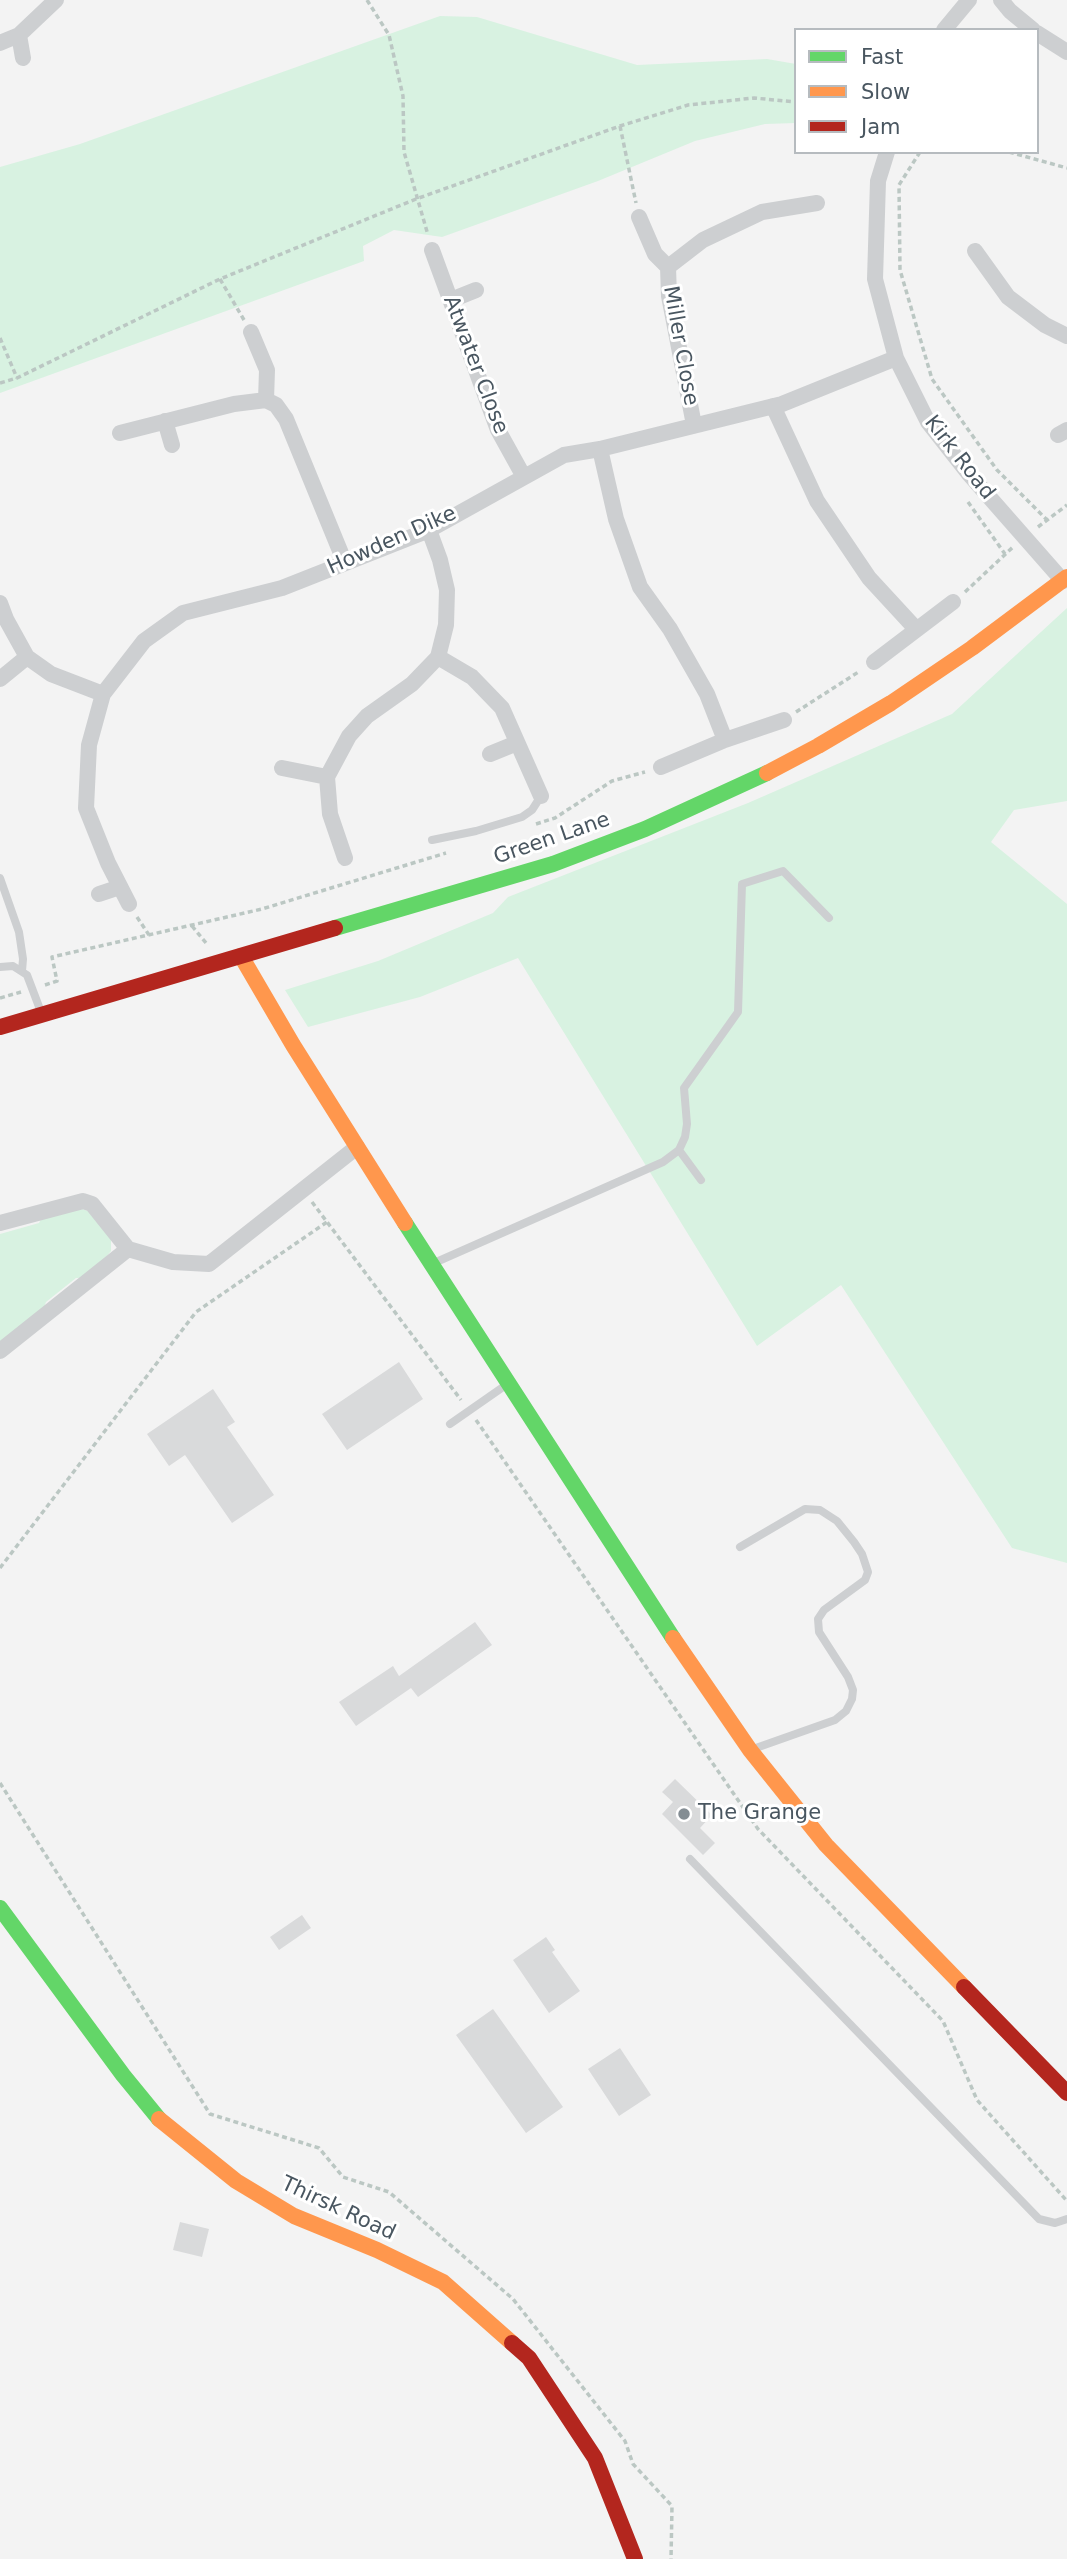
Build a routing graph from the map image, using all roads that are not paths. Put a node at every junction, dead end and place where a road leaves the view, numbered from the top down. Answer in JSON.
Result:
{"nodes":[{"id":1,"x":56,"y":0,"type":"edge"},
{"id":2,"x":969,"y":0,"type":"edge"},
{"id":3,"x":1001,"y":0,"type":"edge"},
{"id":4,"x":946,"y":28,"type":"edge"},
{"id":5,"x":1031,"y":28,"type":"edge"},
{"id":6,"x":1039,"y":34,"type":"edge"},
{"id":7,"x":19,"y":35,"type":"junction"},
{"id":8,"x":0,"y":43,"type":"edge"},
{"id":9,"x":1067,"y":52,"type":"edge"},
{"id":10,"x":23,"y":58,"type":"dead end"},
{"id":11,"x":886,"y":154,"type":"edge"},
{"id":12,"x":817,"y":203,"type":"dead end"},
{"id":13,"x":639,"y":217,"type":"road end"},
{"id":14,"x":432,"y":250,"type":"road end"},
{"id":15,"x":975,"y":251,"type":"dead end"},
{"id":16,"x":667,"y":267,"type":"junction"},
{"id":17,"x":476,"y":290,"type":"dead end"},
{"id":18,"x":451,"y":300,"type":"junction"},
{"id":19,"x":251,"y":332,"type":"road end"},
{"id":20,"x":1067,"y":336,"type":"edge"},
{"id":21,"x":896,"y":358,"type":"junction"},
{"id":22,"x":266,"y":400,"type":"junction"},
{"id":23,"x":773,"y":407,"type":"junction"},
{"id":24,"x":165,"y":421,"type":"junction"},
{"id":25,"x":694,"y":425,"type":"junction"},
{"id":26,"x":120,"y":433,"type":"dead end"},
{"id":27,"x":172,"y":445,"type":"dead end"},
{"id":28,"x":600,"y":449,"type":"junction"},
{"id":29,"x":524,"y":477,"type":"junction"},
{"id":30,"x":429,"y":530,"type":"junction"},
{"id":31,"x":345,"y":563,"type":"junction"},
{"id":32,"x":1065,"y":579,"type":"edge"},
{"id":33,"x":953,"y":602,"type":"road end"},
{"id":34,"x":0,"y":603,"type":"edge"},
{"id":35,"x":916,"y":629,"type":"junction"},
{"id":36,"x":27,"y":657,"type":"junction"},
{"id":37,"x":438,"y":657,"type":"junction"},
{"id":38,"x":874,"y":662,"type":"road end"},
{"id":39,"x":0,"y":679,"type":"edge"},
{"id":40,"x":103,"y":694,"type":"junction"},
{"id":41,"x":784,"y":720,"type":"road end"},
{"id":42,"x":725,"y":740,"type":"junction"},
{"id":43,"x":517,"y":743,"type":"junction"},
{"id":44,"x":490,"y":754,"type":"dead end"},
{"id":45,"x":660,"y":767,"type":"road end"},
{"id":46,"x":282,"y":768,"type":"dead end"},
{"id":47,"x":327,"y":776,"type":"junction"},
{"id":48,"x":541,"y":796,"type":"joint"},
{"id":49,"x":432,"y":839,"type":"dead end"},
{"id":50,"x":345,"y":858,"type":"dead end"},
{"id":51,"x":0,"y":878,"type":"edge"},
{"id":52,"x":120,"y":887,"type":"junction"},
{"id":53,"x":99,"y":894,"type":"dead end"},
{"id":54,"x":129,"y":904,"type":"dead end"},
{"id":55,"x":829,"y":918,"type":"dead end"},
{"id":56,"x":241,"y":956,"type":"junction"},
{"id":57,"x":0,"y":967,"type":"edge"},
{"id":58,"x":22,"y":971,"type":"junction"},
{"id":59,"x":42,"y":1015,"type":"junction"},
{"id":60,"x":0,"y":1027,"type":"edge"},
{"id":61,"x":357,"y":1147,"type":"junction"},
{"id":62,"x":679,"y":1150,"type":"junction"},
{"id":63,"x":701,"y":1180,"type":"dead end"},
{"id":64,"x":0,"y":1223,"type":"edge"},
{"id":65,"x":128,"y":1249,"type":"junction"},
{"id":66,"x":431,"y":1264,"type":"junction"},
{"id":67,"x":0,"y":1351,"type":"edge"},
{"id":68,"x":509,"y":1383,"type":"junction"},
{"id":69,"x":450,"y":1424,"type":"dead end"},
{"id":70,"x":740,"y":1547,"type":"dead end"},
{"id":71,"x":750,"y":1750,"type":"junction"},
{"id":72,"x":690,"y":1859,"type":"dead end"},
{"id":73,"x":0,"y":1908,"type":"edge"},
{"id":74,"x":1067,"y":2093,"type":"edge"},
{"id":75,"x":1067,"y":2219,"type":"edge"},
{"id":76,"x":635,"y":2559,"type":"edge"}],
"edges":[{"from":1,"to":7,"type":"street"},
{"from":2,"to":4,"type":"street"},
{"from":3,"to":5,"type":"street"},
{"from":6,"to":9,"type":"street"},
{"from":7,"to":8,"type":"street"},
{"from":7,"to":10,"type":"street"},
{"from":11,"to":21,"type":"street","name":"Kirk Road"},
{"from":12,"to":16,"type":"street","name":"Miller Close"},
{"from":13,"to":16,"type":"street","name":"Miller Close"},
{"from":14,"to":18,"type":"street","name":"Atwater Close"},
{"from":15,"to":20,"type":"street"},
{"from":16,"to":25,"type":"street","name":"Miller Close"},
{"from":17,"to":18,"type":"street"},
{"from":18,"to":29,"type":"street","name":"Atwater Close"},
{"from":19,"to":22,"type":"street"},
{"from":21,"to":23,"type":"street","name":"Howden Dike"},
{"from":21,"to":32,"type":"street","name":"Kirk Road"},
{"from":22,"to":24,"type":"street"},
{"from":22,"to":31,"type":"street"},
{"from":23,"to":25,"type":"street","name":"Howden Dike"},
{"from":23,"to":35,"type":"street"},
{"from":24,"to":26,"type":"street"},
{"from":24,"to":27,"type":"street"},
{"from":25,"to":28,"type":"street","name":"Howden Dike"},
{"from":28,"to":29,"type":"street","name":"Howden Dike"},
{"from":28,"to":42,"type":"street"},
{"from":29,"to":30,"type":"street","name":"Howden Dike"},
{"from":30,"to":31,"type":"street","name":"Howden Dike"},
{"from":30,"to":37,"type":"street"},
{"from":31,"to":40,"type":"street","name":"Howden Dike"},
{"from":32,"to":56,"type":"main road","name":"Green Lane"},
{"from":33,"to":35,"type":"street"},
{"from":34,"to":36,"type":"street"},
{"from":35,"to":38,"type":"street"},
{"from":36,"to":39,"type":"street"},
{"from":36,"to":40,"type":"street"},
{"from":37,"to":43,"type":"street"},
{"from":37,"to":47,"type":"street"},
{"from":40,"to":52,"type":"street","name":"Howden Dike"},
{"from":41,"to":42,"type":"street"},
{"from":42,"to":45,"type":"street"},
{"from":43,"to":44,"type":"street"},
{"from":43,"to":48,"type":"street"},
{"from":46,"to":47,"type":"street"},
{"from":47,"to":50,"type":"street"},
{"from":48,"to":49,"type":"lane"},
{"from":51,"to":58,"type":"lane"},
{"from":52,"to":53,"type":"street"},
{"from":52,"to":54,"type":"street","name":"Howden Dike"},
{"from":55,"to":62,"type":"lane"},
{"from":56,"to":59,"type":"main road","name":"Green Lane"},
{"from":56,"to":61,"type":"main road"},
{"from":57,"to":58,"type":"lane"},
{"from":58,"to":59,"type":"lane"},
{"from":59,"to":60,"type":"main road","name":"Green Lane"},
{"from":61,"to":65,"type":"street"},
{"from":61,"to":66,"type":"main road"},
{"from":62,"to":63,"type":"lane"},
{"from":62,"to":66,"type":"lane"},
{"from":64,"to":65,"type":"street"},
{"from":65,"to":67,"type":"street"},
{"from":66,"to":68,"type":"main road"},
{"from":68,"to":69,"type":"lane"},
{"from":68,"to":71,"type":"main road"},
{"from":70,"to":71,"type":"lane"},
{"from":71,"to":74,"type":"main road"},
{"from":72,"to":75,"type":"lane"},
{"from":73,"to":76,"type":"main road","name":"Thirsk Road"}]}
